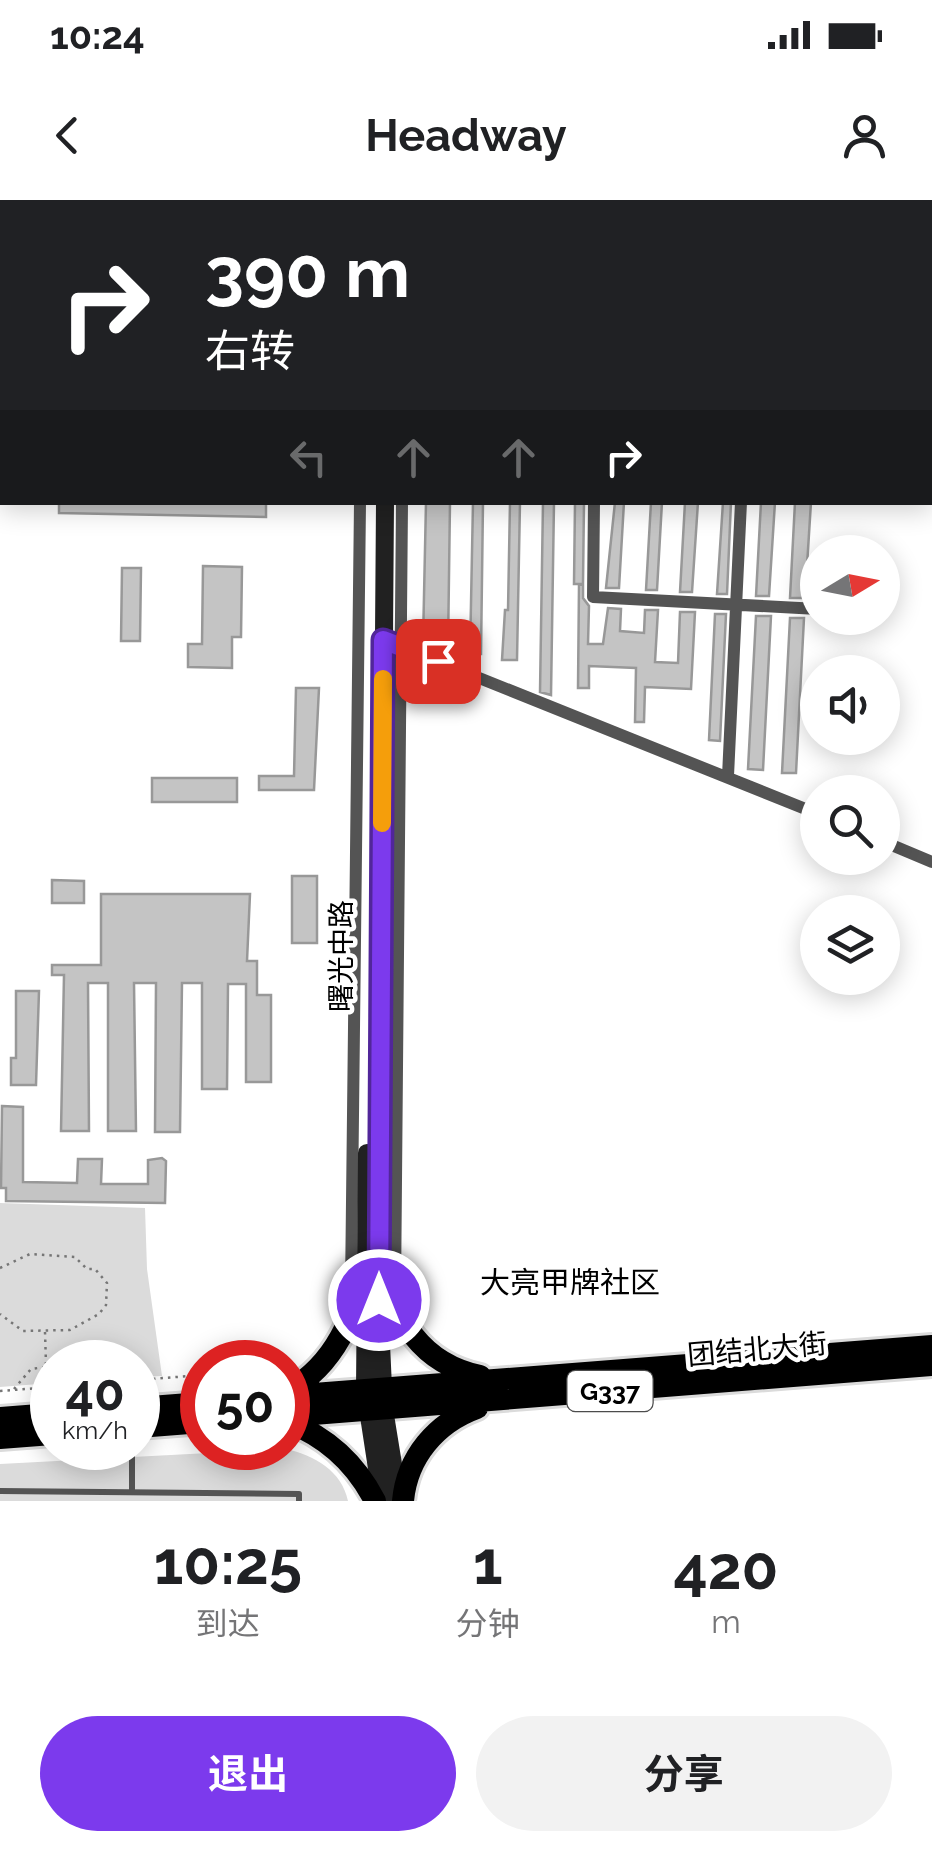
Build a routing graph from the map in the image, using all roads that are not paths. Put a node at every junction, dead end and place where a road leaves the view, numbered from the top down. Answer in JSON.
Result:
{"nodes":[{"id":1,"x":360,"y":505,"type":"edge"},
{"id":2,"x":373,"y":505,"type":"edge"},
{"id":3,"x":385,"y":505,"type":"edge"},
{"id":4,"x":402,"y":505,"type":"edge"},
{"id":5,"x":594,"y":505,"type":"edge"},
{"id":6,"x":741,"y":505,"type":"edge"},
{"id":7,"x":736,"y":605,"type":"junction"},
{"id":8,"x":800,"y":608,"type":"edge"},
{"id":9,"x":392,"y":643,"type":"junction"},
{"id":10,"x":728,"y":776,"type":"junction"},
{"id":11,"x":800,"y":806,"type":"edge"},
{"id":12,"x":900,"y":849,"type":"edge"},
{"id":13,"x":932,"y":862,"type":"edge"},
{"id":14,"x":372,"y":1266,"type":"junction"},
{"id":15,"x":394,"y":1305,"type":"junction"},
{"id":16,"x":351,"y":1322,"type":"junction"},
{"id":17,"x":932,"y":1346,"type":"edge"},
{"id":18,"x":932,"y":1365,"type":"edge"},
{"id":19,"x":310,"y":1373,"type":"edge"},
{"id":20,"x":513,"y":1389,"type":"junction"},
{"id":21,"x":310,"y":1395,"type":"edge"},
{"id":22,"x":375,"y":1399,"type":"junction"},
{"id":23,"x":310,"y":1414,"type":"edge"},
{"id":24,"x":30,"y":1416,"type":"edge"},
{"id":25,"x":0,"y":1418,"type":"edge"},
{"id":26,"x":310,"y":1433,"type":"edge"},
{"id":27,"x":30,"y":1436,"type":"edge"},
{"id":28,"x":0,"y":1438,"type":"edge"},
{"id":29,"x":132,"y":1470,"type":"edge"},
{"id":30,"x":0,"y":1491,"type":"edge"},
{"id":31,"x":132,"y":1492,"type":"junction"},
{"id":32,"x":299,"y":1501,"type":"edge"},
{"id":33,"x":379,"y":1501,"type":"edge"},
{"id":34,"x":401,"y":1501,"type":"edge"}],
"edges":[{"from":1,"to":16,"type":"street"},
{"from":2,"to":14,"type":"main road","name":"曙光中路"},
{"from":3,"to":9,"type":"main road","name":"曙光中路"},
{"from":4,"to":9,"type":"street"},
{"from":5,"to":7,"type":"street"},
{"from":6,"to":7,"type":"street"},
{"from":7,"to":8,"type":"street"},
{"from":7,"to":10,"type":"street"},
{"from":9,"to":10,"type":"street"},
{"from":9,"to":14,"type":"main road","name":"曙光中路"},
{"from":9,"to":15,"type":"street"},
{"from":10,"to":11,"type":"street"},
{"from":12,"to":13,"type":"street"},
{"from":14,"to":15,"type":"highway"},
{"from":14,"to":16,"type":"highway"},
{"from":14,"to":22,"type":"main road","name":"曙光中路"},
{"from":15,"to":20,"type":"highway"},
{"from":16,"to":19,"type":"highway"},
{"from":17,"to":20,"type":"highway","name":"团结北大街","number":"G337"},
{"from":18,"to":20,"type":"highway","name":"团结北大街","number":"G337"},
{"from":20,"to":22,"type":"highway","name":"团结北大街","number":"G337"},
{"from":20,"to":34,"type":"highway"},
{"from":21,"to":22,"type":"highway","name":"团结北大街","number":"G337"},
{"from":22,"to":23,"type":"highway","name":"团结北大街","number":"G337"},
{"from":22,"to":33,"type":"main road"},
{"from":22,"to":34,"type":"main road"},
{"from":24,"to":25,"type":"highway"},
{"from":26,"to":33,"type":"highway"},
{"from":27,"to":28,"type":"highway"},
{"from":29,"to":31,"type":"lane"},
{"from":30,"to":31,"type":"lane"},
{"from":31,"to":32,"type":"lane"}]}
